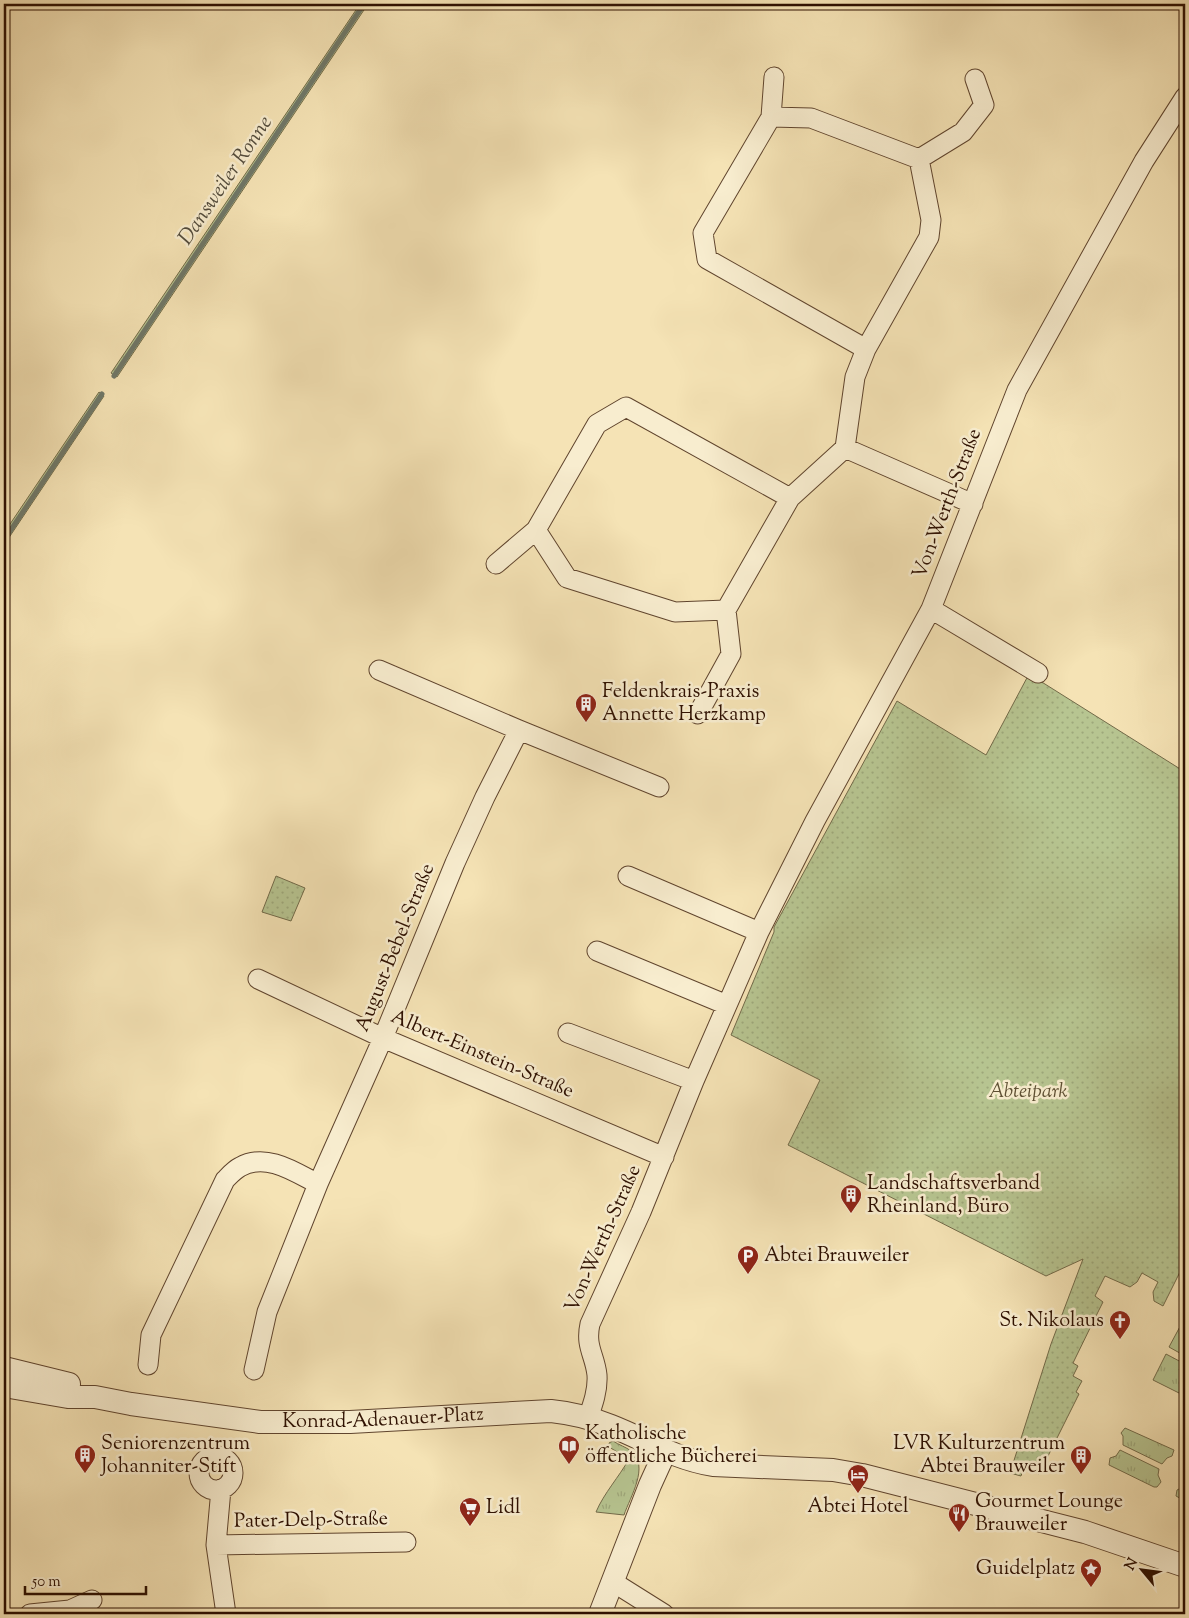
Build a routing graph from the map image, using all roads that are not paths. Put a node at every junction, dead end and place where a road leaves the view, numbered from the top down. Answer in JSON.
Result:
{"nodes":[{"id":1,"x":774,"y":78,"type":"dead end"},
{"id":2,"x":975,"y":79,"type":"dead end"},
{"id":3,"x":1185,"y":96,"type":"edge"},
{"id":4,"x":771,"y":117,"type":"junction"},
{"id":5,"x":919,"y":159,"type":"junction"},
{"id":6,"x":866,"y":348,"type":"junction"},
{"id":7,"x":845,"y":448,"type":"junction"},
{"id":8,"x":790,"y":498,"type":"junction"},
{"id":9,"x":973,"y":504,"type":"junction"},
{"id":10,"x":536,"y":530,"type":"junction"},
{"id":11,"x":496,"y":564,"type":"dead end"},
{"id":12,"x":931,"y":609,"type":"junction"},
{"id":13,"x":726,"y":610,"type":"junction"},
{"id":14,"x":379,"y":670,"type":"dead end"},
{"id":15,"x":1038,"y":673,"type":"dead end"},
{"id":16,"x":698,"y":714,"type":"dead end"},
{"id":17,"x":519,"y":730,"type":"junction"},
{"id":18,"x":659,"y":787,"type":"dead end"},
{"id":19,"x":628,"y":876,"type":"dead end"},
{"id":20,"x":760,"y":932,"type":"junction"},
{"id":21,"x":597,"y":951,"type":"dead end"},
{"id":22,"x":258,"y":979,"type":"dead end"},
{"id":23,"x":727,"y":1005,"type":"junction"},
{"id":24,"x":568,"y":1033,"type":"dead end"},
{"id":25,"x":383,"y":1038,"type":"junction"},
{"id":26,"x":694,"y":1081,"type":"junction"},
{"id":27,"x":664,"y":1157,"type":"junction"},
{"id":28,"x":318,"y":1184,"type":"junction"},
{"id":29,"x":148,"y":1364,"type":"dead end"},
{"id":30,"x":4,"y":1368,"type":"edge"},
{"id":31,"x":254,"y":1370,"type":"dead end"},
{"id":32,"x":4,"y":1386,"type":"edge"},
{"id":33,"x":95,"y":1397,"type":"junction"},
{"id":34,"x":588,"y":1418,"type":"junction"},
{"id":35,"x":665,"y":1452,"type":"junction"},
{"id":36,"x":221,"y":1489,"type":"dead end"},
{"id":37,"x":406,"y":1542,"type":"dead end"},
{"id":38,"x":216,"y":1545,"type":"junction"},
{"id":39,"x":1185,"y":1566,"type":"edge"},
{"id":40,"x":614,"y":1582,"type":"junction"},
{"id":41,"x":92,"y":1600,"type":"dead end"},
{"id":42,"x":30,"y":1614,"type":"edge"},
{"id":43,"x":226,"y":1614,"type":"edge"},
{"id":44,"x":600,"y":1614,"type":"edge"},
{"id":45,"x":664,"y":1614,"type":"edge"}],
"edges":[{"from":1,"to":4,"type":"street"},
{"from":2,"to":5,"type":"street"},
{"from":3,"to":9,"type":"street","name":"Von-Werth-Straße"},
{"from":4,"to":5,"type":"street"},
{"from":4,"to":6,"type":"street"},
{"from":5,"to":6,"type":"street"},
{"from":6,"to":7,"type":"street"},
{"from":7,"to":8,"type":"street"},
{"from":7,"to":9,"type":"street"},
{"from":8,"to":10,"type":"street"},
{"from":8,"to":13,"type":"street"},
{"from":9,"to":12,"type":"street","name":"Von-Werth-Straße"},
{"from":10,"to":11,"type":"street"},
{"from":10,"to":13,"type":"street"},
{"from":12,"to":15,"type":"street"},
{"from":12,"to":20,"type":"street","name":"Von-Werth-Straße"},
{"from":13,"to":16,"type":"street"},
{"from":14,"to":17,"type":"street"},
{"from":17,"to":18,"type":"street"},
{"from":17,"to":25,"type":"street","name":"August-Bebel-Straße"},
{"from":19,"to":20,"type":"street"},
{"from":20,"to":23,"type":"street","name":"Von-Werth-Straße"},
{"from":21,"to":23,"type":"street"},
{"from":22,"to":25,"type":"street","name":"Albert-Einstein-Straße"},
{"from":23,"to":26,"type":"street","name":"Von-Werth-Straße"},
{"from":24,"to":26,"type":"street"},
{"from":25,"to":27,"type":"street","name":"Albert-Einstein-Straße"},
{"from":25,"to":28,"type":"street","name":"August-Bebel-Straße"},
{"from":26,"to":27,"type":"street","name":"Von-Werth-Straße"},
{"from":27,"to":34,"type":"street","name":"Von-Werth-Straße"},
{"from":28,"to":29,"type":"street"},
{"from":28,"to":31,"type":"street","name":"August-Bebel-Straße"},
{"from":30,"to":33,"type":"street","name":"Konrad-Adenauer-Platz"},
{"from":32,"to":33,"type":"street","name":"Konrad-Adenauer-Platz"},
{"from":33,"to":34,"type":"street","name":"Konrad-Adenauer-Platz"},
{"from":34,"to":35,"type":"street","name":"Konrad-Adenauer-Platz"},
{"from":35,"to":39,"type":"street","name":"Konrad-Adenauer-Platz"},
{"from":35,"to":40,"type":"street"},
{"from":36,"to":38,"type":"street"},
{"from":37,"to":38,"type":"street","name":"Pater-Delp-Straße"},
{"from":38,"to":43,"type":"street"},
{"from":40,"to":44,"type":"street"},
{"from":40,"to":45,"type":"street"},
{"from":41,"to":42,"type":"street"}]}
